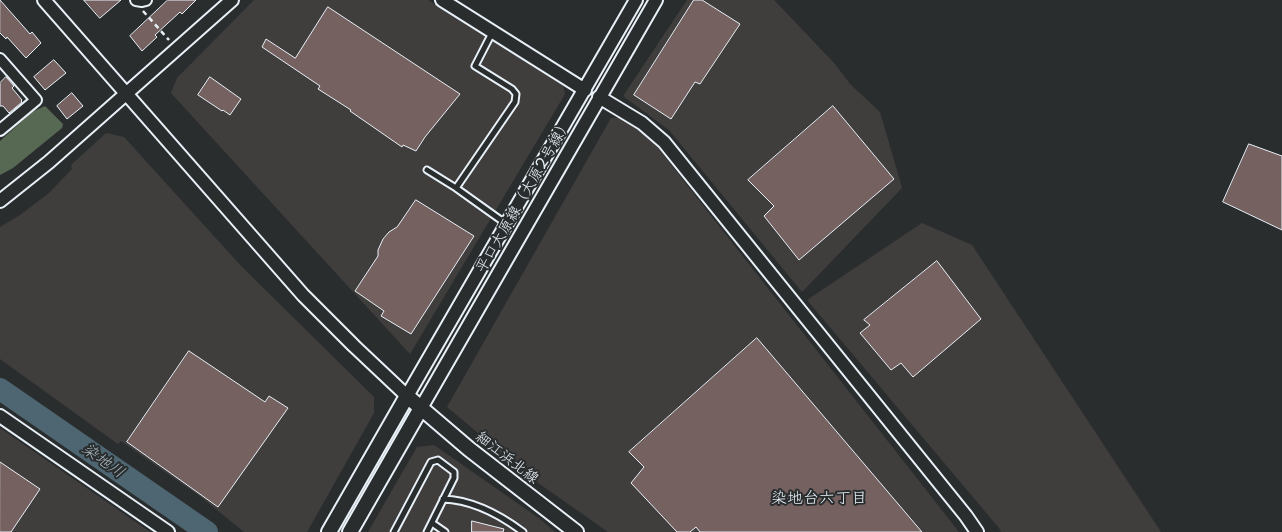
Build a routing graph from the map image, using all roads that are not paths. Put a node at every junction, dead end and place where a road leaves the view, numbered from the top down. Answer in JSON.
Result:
{"nodes":[{"id":1,"x":44,"y":0,"type":"edge"},
{"id":2,"x":136,"y":0,"type":"edge"},
{"id":3,"x":146,"y":0,"type":"edge"},
{"id":4,"x":232,"y":0,"type":"edge"},
{"id":5,"x":442,"y":0,"type":"edge"},
{"id":6,"x":636,"y":0,"type":"edge"},
{"id":7,"x":656,"y":0,"type":"edge"},
{"id":8,"x":492,"y":32,"type":"junction"},
{"id":9,"x":0,"y":59,"type":"edge"},
{"id":10,"x":585,"y":90,"type":"junction"},
{"id":11,"x":127,"y":94,"type":"junction"},
{"id":12,"x":599,"y":97,"type":"junction"},
{"id":13,"x":0,"y":130,"type":"edge"},
{"id":14,"x":427,"y":170,"type":"dead end"},
{"id":15,"x":456,"y":188,"type":"junction"},
{"id":16,"x":0,"y":201,"type":"edge"},
{"id":17,"x":506,"y":224,"type":"junction"},
{"id":18,"x":407,"y":396,"type":"junction"},
{"id":19,"x":421,"y":408,"type":"junction"},
{"id":20,"x":0,"y":416,"type":"edge"},
{"id":21,"x":443,"y":499,"type":"junction"},
{"id":22,"x":432,"y":523,"type":"junction"},
{"id":23,"x":168,"y":532,"type":"edge"},
{"id":24,"x":329,"y":532,"type":"edge"},
{"id":25,"x":350,"y":532,"type":"edge"},
{"id":26,"x":394,"y":532,"type":"edge"},
{"id":27,"x":427,"y":532,"type":"edge"},
{"id":28,"x":445,"y":532,"type":"edge"},
{"id":29,"x":523,"y":532,"type":"edge"},
{"id":30,"x":576,"y":532,"type":"edge"},
{"id":31,"x":978,"y":532,"type":"edge"}],
"edges":[{"from":1,"to":11,"type":"street"},
{"from":2,"to":3,"type":"street"},
{"from":4,"to":11,"type":"street"},
{"from":5,"to":8,"type":"street"},
{"from":6,"to":10,"type":"street","name":"平口大原線（大原2号線）"},
{"from":7,"to":12,"type":"street","name":"平口大原線（大原2号線）"},
{"from":8,"to":10,"type":"street"},
{"from":8,"to":15,"type":"lane"},
{"from":9,"to":13,"type":"street"},
{"from":10,"to":17,"type":"street","name":"平口大原線（大原2号線）"},
{"from":11,"to":16,"type":"street"},
{"from":11,"to":18,"type":"street"},
{"from":12,"to":19,"type":"street","name":"平口大原線（大原2号線）"},
{"from":12,"to":31,"type":"street"},
{"from":14,"to":15,"type":"lane"},
{"from":15,"to":17,"type":"lane"},
{"from":17,"to":18,"type":"street","name":"平口大原線（大原2号線）"},
{"from":18,"to":19,"type":"main road","name":"細江浜北線"},
{"from":18,"to":24,"type":"main road"},
{"from":19,"to":25,"type":"main road"},
{"from":19,"to":30,"type":"main road","name":"細江浜北線"},
{"from":20,"to":23,"type":"street"},
{"from":21,"to":22,"type":"lane"},
{"from":21,"to":26,"type":"lane"},
{"from":21,"to":29,"type":"lane"},
{"from":22,"to":27,"type":"lane"},
{"from":22,"to":28,"type":"lane"}]}
